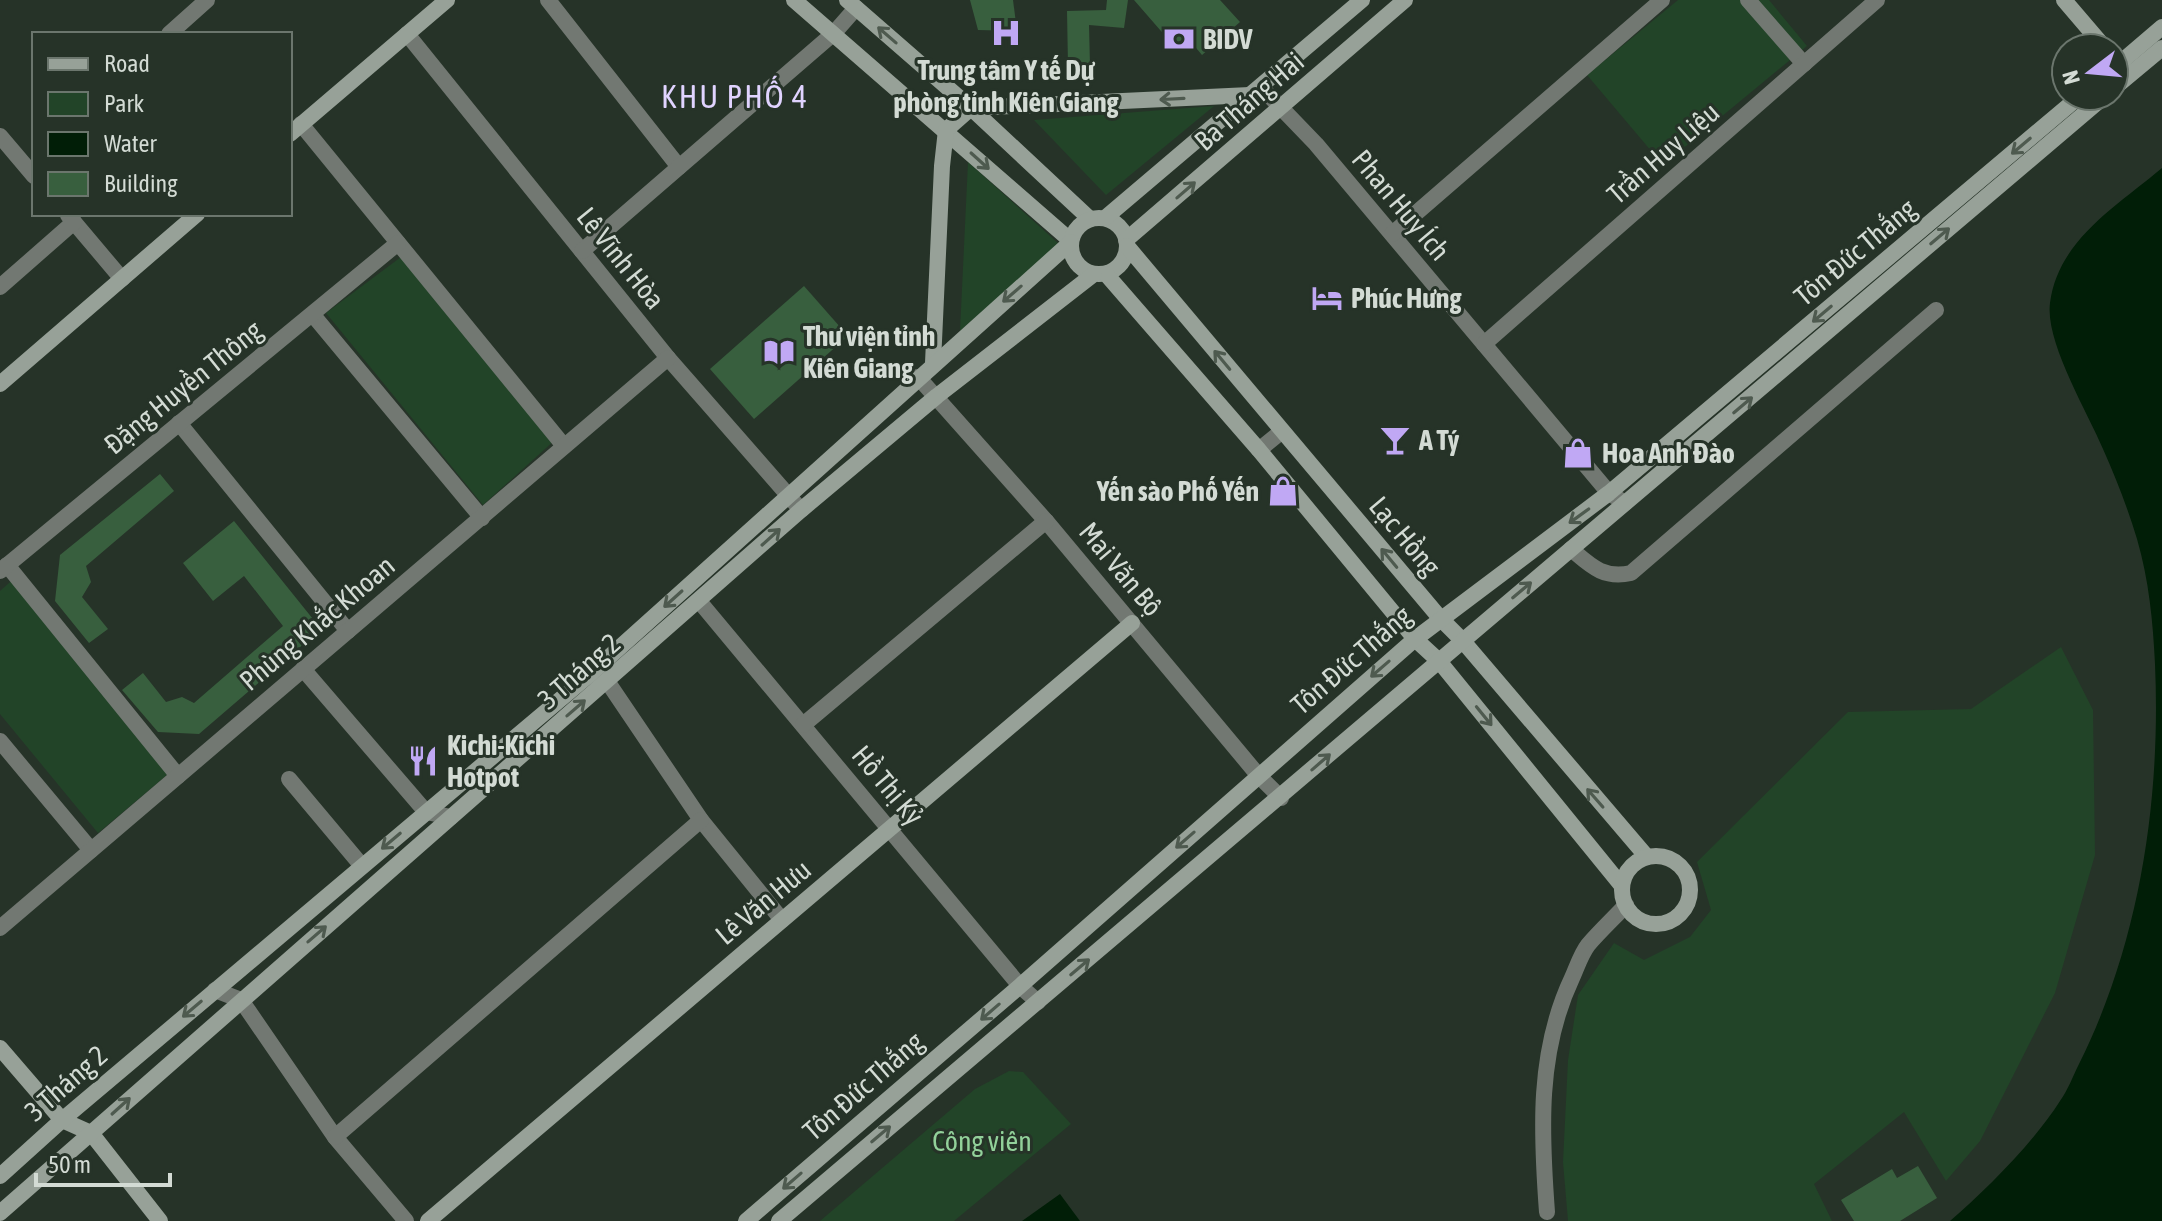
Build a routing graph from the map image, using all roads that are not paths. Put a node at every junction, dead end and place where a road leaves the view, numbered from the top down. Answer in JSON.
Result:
{"nodes":[{"id":1,"x":207,"y":0,"type":"edge"},
{"id":2,"x":447,"y":0,"type":"edge"},
{"id":3,"x":548,"y":0,"type":"edge"},
{"id":4,"x":794,"y":0,"type":"edge"},
{"id":5,"x":1362,"y":0,"type":"edge"},
{"id":6,"x":1405,"y":0,"type":"edge"},
{"id":7,"x":1662,"y":0,"type":"edge"},
{"id":8,"x":1748,"y":0,"type":"edge"},
{"id":9,"x":1877,"y":0,"type":"edge"},
{"id":10,"x":2064,"y":0,"type":"edge"},
{"id":11,"x":852,"y":4,"type":"edge"},
{"id":12,"x":2162,"y":27,"type":"edge"},
{"id":13,"x":171,"y":32,"type":"edge"},
{"id":14,"x":2091,"y":32,"type":"edge"},
{"id":15,"x":834,"y":33,"type":"junction"},
{"id":16,"x":407,"y":34,"type":"junction"},
{"id":17,"x":2162,"y":48,"type":"edge"},
{"id":18,"x":2130,"y":56,"type":"edge"},
{"id":19,"x":2130,"y":61,"type":"edge"},
{"id":20,"x":1804,"y":64,"type":"junction"},
{"id":21,"x":1255,"y":91,"type":"junction"},
{"id":22,"x":1282,"y":107,"type":"junction"},
{"id":23,"x":971,"y":108,"type":"junction"},
{"id":24,"x":2061,"y":112,"type":"edge"},
{"id":25,"x":2086,"y":112,"type":"edge"},
{"id":26,"x":296,"y":129,"type":"edge"},
{"id":27,"x":946,"y":130,"type":"junction"},
{"id":28,"x":0,"y":136,"type":"edge"},
{"id":29,"x":31,"y":165,"type":"edge"},
{"id":30,"x":679,"y":167,"type":"junction"},
{"id":31,"x":195,"y":216,"type":"edge"},
{"id":32,"x":70,"y":218,"type":"edge"},
{"id":33,"x":1097,"y":219,"type":"junction"},
{"id":34,"x":1392,"y":234,"type":"junction"},
{"id":35,"x":1071,"y":242,"type":"junction"},
{"id":36,"x":398,"y":243,"type":"junction"},
{"id":37,"x":1127,"y":243,"type":"junction"},
{"id":38,"x":582,"y":251,"type":"junction"},
{"id":39,"x":1100,"y":274,"type":"junction"},
{"id":40,"x":122,"y":279,"type":"junction"},
{"id":41,"x":0,"y":287,"type":"edge"},
{"id":42,"x":1936,"y":310,"type":"dead end"},
{"id":43,"x":313,"y":315,"type":"junction"},
{"id":44,"x":1484,"y":344,"type":"junction"},
{"id":45,"x":668,"y":358,"type":"junction"},
{"id":46,"x":933,"y":363,"type":"junction"},
{"id":47,"x":918,"y":377,"type":"junction"},
{"id":48,"x":0,"y":384,"type":"edge"},
{"id":49,"x":937,"y":396,"type":"junction"},
{"id":50,"x":179,"y":423,"type":"junction"},
{"id":51,"x":1282,"y":431,"type":"junction"},
{"id":52,"x":564,"y":446,"type":"junction"},
{"id":53,"x":1259,"y":450,"type":"junction"},
{"id":54,"x":1609,"y":493,"type":"junction"},
{"id":55,"x":788,"y":495,"type":"junction"},
{"id":56,"x":1625,"y":503,"type":"junction"},
{"id":57,"x":801,"y":510,"type":"junction"},
{"id":58,"x":482,"y":518,"type":"junction"},
{"id":59,"x":1046,"y":521,"type":"junction"},
{"id":60,"x":1571,"y":549,"type":"junction"},
{"id":61,"x":4,"y":568,"type":"edge"},
{"id":62,"x":699,"y":601,"type":"junction"},
{"id":63,"x":1440,"y":618,"type":"junction"},
{"id":64,"x":1132,"y":623,"type":"junction"},
{"id":65,"x":348,"y":631,"type":"junction"},
{"id":66,"x":1415,"y":639,"type":"junction"},
{"id":67,"x":1462,"y":640,"type":"junction"},
{"id":68,"x":1439,"y":661,"type":"junction"},
{"id":69,"x":303,"y":669,"type":"junction"},
{"id":70,"x":588,"y":676,"type":"junction"},
{"id":71,"x":607,"y":681,"type":"junction"},
{"id":72,"x":803,"y":725,"type":"junction"},
{"id":73,"x":0,"y":741,"type":"edge"},
{"id":74,"x":1258,"y":775,"type":"junction"},
{"id":75,"x":178,"y":776,"type":"junction"},
{"id":76,"x":289,"y":779,"type":"dead end"},
{"id":77,"x":1281,"y":798,"type":"junction"},
{"id":78,"x":426,"y":812,"type":"junction"},
{"id":79,"x":451,"y":817,"type":"junction"},
{"id":80,"x":701,"y":820,"type":"junction"},
{"id":81,"x":890,"y":828,"type":"junction"},
{"id":82,"x":91,"y":850,"type":"junction"},
{"id":83,"x":1647,"y":857,"type":"junction"},
{"id":84,"x":362,"y":866,"type":"junction"},
{"id":85,"x":1622,"y":886,"type":"junction"},
{"id":86,"x":1626,"y":905,"type":"junction"},
{"id":87,"x":782,"y":920,"type":"junction"},
{"id":88,"x":0,"y":928,"type":"edge"},
{"id":89,"x":1020,"y":986,"type":"junction"},
{"id":90,"x":215,"y":990,"type":"junction"},
{"id":91,"x":241,"y":1000,"type":"junction"},
{"id":92,"x":1038,"y":1002,"type":"junction"},
{"id":93,"x":0,"y":1048,"type":"edge"},
{"id":94,"x":62,"y":1120,"type":"junction"},
{"id":95,"x":91,"y":1133,"type":"junction"},
{"id":96,"x":335,"y":1137,"type":"junction"},
{"id":97,"x":0,"y":1176,"type":"edge"},
{"id":98,"x":1547,"y":1212,"type":"dead end"},
{"id":99,"x":0,"y":1213,"type":"edge"},
{"id":100,"x":160,"y":1221,"type":"edge"},
{"id":101,"x":406,"y":1221,"type":"edge"},
{"id":102,"x":428,"y":1221,"type":"edge"},
{"id":103,"x":746,"y":1221,"type":"edge"},
{"id":104,"x":779,"y":1221,"type":"edge"}],
"edges":[{"from":1,"to":13,"type":"street"},
{"from":2,"to":16,"type":"street"},
{"from":3,"to":30,"type":"street"},
{"from":4,"to":15,"type":"street"},
{"from":5,"to":21,"type":"street","name":"Ba Tháng Hai"},
{"from":6,"to":22,"type":"street","name":"Ba Tháng Hai"},
{"from":7,"to":34,"type":"street"},
{"from":8,"to":20,"type":"street"},
{"from":9,"to":20,"type":"street","name":"Trần Huy Liệu"},
{"from":10,"to":14,"type":"street"},
{"from":11,"to":15,"type":"street"},
{"from":23,"to":11,"type":"street","one_way":true},
{"from":12,"to":18,"type":"street"},
{"from":15,"to":27,"type":"street"},
{"from":15,"to":30,"type":"street"},
{"from":16,"to":26,"type":"street"},
{"from":16,"to":38,"type":"street","name":"Lê Vĩnh Hòa"},
{"from":17,"to":19,"type":"street"},
{"from":20,"to":44,"type":"street","name":"Trần Huy Liệu"},
{"from":21,"to":22,"type":"street","name":"Phan Huy Ích"},
{"from":21,"to":23,"type":"street","one_way":true},
{"from":21,"to":33,"type":"street","name":"Ba Tháng Hai"},
{"from":22,"to":34,"type":"street","name":"Phan Huy Ích"},
{"from":37,"to":22,"type":"street","name":"Ba Tháng Hai","one_way":true},
{"from":23,"to":27,"type":"street"},
{"from":23,"to":33,"type":"street"},
{"from":24,"to":54,"type":"street","name":"Tôn Đức Thắng","one_way":true},
{"from":56,"to":25,"type":"street","name":"Tôn Đức Thắng","one_way":true},
{"from":26,"to":36,"type":"street"},
{"from":27,"to":35,"type":"street","one_way":true},
{"from":27,"to":46,"type":"street"},
{"from":28,"to":29,"type":"street"},
{"from":30,"to":38,"type":"street"},
{"from":31,"to":40,"type":"street"},
{"from":32,"to":40,"type":"street"},
{"from":32,"to":41,"type":"street"},
{"from":33,"to":35,"type":"street"},
{"from":33,"to":37,"type":"street"},
{"from":34,"to":44,"type":"street","name":"Phan Huy Ích"},
{"from":35,"to":39,"type":"street"},
{"from":35,"to":46,"type":"street","name":"3 Tháng 2","one_way":true},
{"from":36,"to":43,"type":"street","name":"Đặng Huyền Thông"},
{"from":36,"to":52,"type":"street"},
{"from":37,"to":39,"type":"street"},
{"from":51,"to":37,"type":"street","name":"Lạc Hồng","one_way":true},
{"from":38,"to":45,"type":"street","name":"Lê Vĩnh Hòa"},
{"from":39,"to":49,"type":"street","name":"3 Tháng 2"},
{"from":39,"to":53,"type":"street","name":"Lạc Hồng"},
{"from":40,"to":48,"type":"street"},
{"from":42,"to":60,"type":"street"},
{"from":43,"to":50,"type":"street","name":"Đặng Huyền Thông"},
{"from":43,"to":58,"type":"street"},
{"from":44,"to":54,"type":"street","name":"Phan Huy Ích"},
{"from":45,"to":52,"type":"street","name":"Phùng Khắc Khoan"},
{"from":45,"to":55,"type":"street","name":"Lê Vĩnh Hòa"},
{"from":46,"to":47,"type":"street","name":"3 Tháng 2"},
{"from":47,"to":49,"type":"street","name":"Mai Văn Bộ"},
{"from":47,"to":55,"type":"street","name":"3 Tháng 2"},
{"from":49,"to":57,"type":"street","name":"3 Tháng 2"},
{"from":49,"to":59,"type":"street","name":"Mai Văn Bộ"},
{"from":50,"to":61,"type":"street","name":"Đặng Huyền Thông"},
{"from":50,"to":65,"type":"street"},
{"from":51,"to":53,"type":"street"},
{"from":63,"to":51,"type":"street","name":"Lạc Hồng","one_way":true},
{"from":52,"to":58,"type":"street","name":"Phùng Khắc Khoan"},
{"from":53,"to":66,"type":"street","name":"Lạc Hồng"},
{"from":54,"to":56,"type":"street","name":"Phan Huy Ích"},
{"from":54,"to":63,"type":"street","name":"Tôn Đức Thắng","one_way":true},
{"from":55,"to":57,"type":"street","name":"Lê Vĩnh Hòa"},
{"from":55,"to":70,"type":"street","name":"3 Tháng 2","one_way":true},
{"from":56,"to":60,"type":"street","name":"Tôn Đức Thắng"},
{"from":62,"to":57,"type":"street","name":"3 Tháng 2","one_way":true},
{"from":58,"to":65,"type":"street","name":"Phùng Khắc Khoan"},
{"from":59,"to":64,"type":"street","name":"Mai Văn Bộ"},
{"from":59,"to":72,"type":"street"},
{"from":67,"to":60,"type":"street","name":"Tôn Đức Thắng","one_way":true},
{"from":61,"to":75,"type":"street"},
{"from":62,"to":71,"type":"street","name":"3 Tháng 2"},
{"from":62,"to":72,"type":"street","name":"Hồ Thị Kỷ"},
{"from":63,"to":66,"type":"street","name":"Tôn Đức Thắng"},
{"from":63,"to":67,"type":"street","name":"Lạc Hồng"},
{"from":64,"to":74,"type":"street","name":"Mai Văn Bộ"},
{"from":64,"to":81,"type":"street","name":"Lê Văn Hưu"},
{"from":65,"to":69,"type":"street","name":"Phùng Khắc Khoan"},
{"from":66,"to":68,"type":"street","name":"Lạc Hồng"},
{"from":66,"to":74,"type":"street","name":"Tôn Đức Thắng","one_way":true},
{"from":67,"to":68,"type":"street","name":"Tôn Đức Thắng"},
{"from":83,"to":67,"type":"street","name":"Lạc Hồng","one_way":true},
{"from":77,"to":68,"type":"street","name":"Tôn Đức Thắng","one_way":true},
{"from":68,"to":85,"type":"street","name":"Lạc Hồng","one_way":true},
{"from":69,"to":75,"type":"street","name":"Phùng Khắc Khoan"},
{"from":69,"to":78,"type":"street"},
{"from":70,"to":71,"type":"street"},
{"from":70,"to":78,"type":"street","name":"3 Tháng 2"},
{"from":79,"to":71,"type":"street","name":"3 Tháng 2","one_way":true},
{"from":71,"to":80,"type":"street"},
{"from":72,"to":81,"type":"street","name":"Hồ Thị Kỷ"},
{"from":73,"to":82,"type":"street"},
{"from":74,"to":77,"type":"street","name":"Mai Văn Bộ"},
{"from":74,"to":89,"type":"street","name":"Tôn Đức Thắng","one_way":true},
{"from":75,"to":82,"type":"street","name":"Phùng Khắc Khoan"},
{"from":76,"to":84,"type":"street"},
{"from":92,"to":77,"type":"street","name":"Tôn Đức Thắng","one_way":true},
{"from":78,"to":79,"type":"street"},
{"from":78,"to":84,"type":"street","name":"3 Tháng 2","one_way":true},
{"from":91,"to":79,"type":"street","name":"3 Tháng 2","one_way":true},
{"from":80,"to":87,"type":"street"},
{"from":80,"to":96,"type":"street"},
{"from":81,"to":87,"type":"street","name":"Lê Văn Hưu"},
{"from":81,"to":89,"type":"street","name":"Hồ Thị Kỷ"},
{"from":82,"to":88,"type":"street","name":"Phùng Khắc Khoan"},
{"from":83,"to":85,"type":"street"},
{"from":83,"to":86,"type":"street"},
{"from":84,"to":90,"type":"street","name":"3 Tháng 2"},
{"from":85,"to":86,"type":"street"},
{"from":86,"to":98,"type":"street"},
{"from":87,"to":102,"type":"street","name":"Lê Văn Hưu"},
{"from":89,"to":92,"type":"street","name":"Hồ Thị Kỷ"},
{"from":89,"to":103,"type":"street","name":"Tôn Đức Thắng","one_way":true},
{"from":90,"to":91,"type":"street"},
{"from":90,"to":94,"type":"street","name":"3 Tháng 2","one_way":true},
{"from":95,"to":91,"type":"street","name":"3 Tháng 2","one_way":true},
{"from":91,"to":96,"type":"street"},
{"from":104,"to":92,"type":"street","name":"Tôn Đức Thắng","one_way":true},
{"from":93,"to":94,"type":"street"},
{"from":94,"to":95,"type":"street"},
{"from":94,"to":97,"type":"street","name":"3 Tháng 2"},
{"from":95,"to":99,"type":"street","name":"3 Tháng 2"},
{"from":95,"to":100,"type":"street"},
{"from":96,"to":101,"type":"street"}]}
